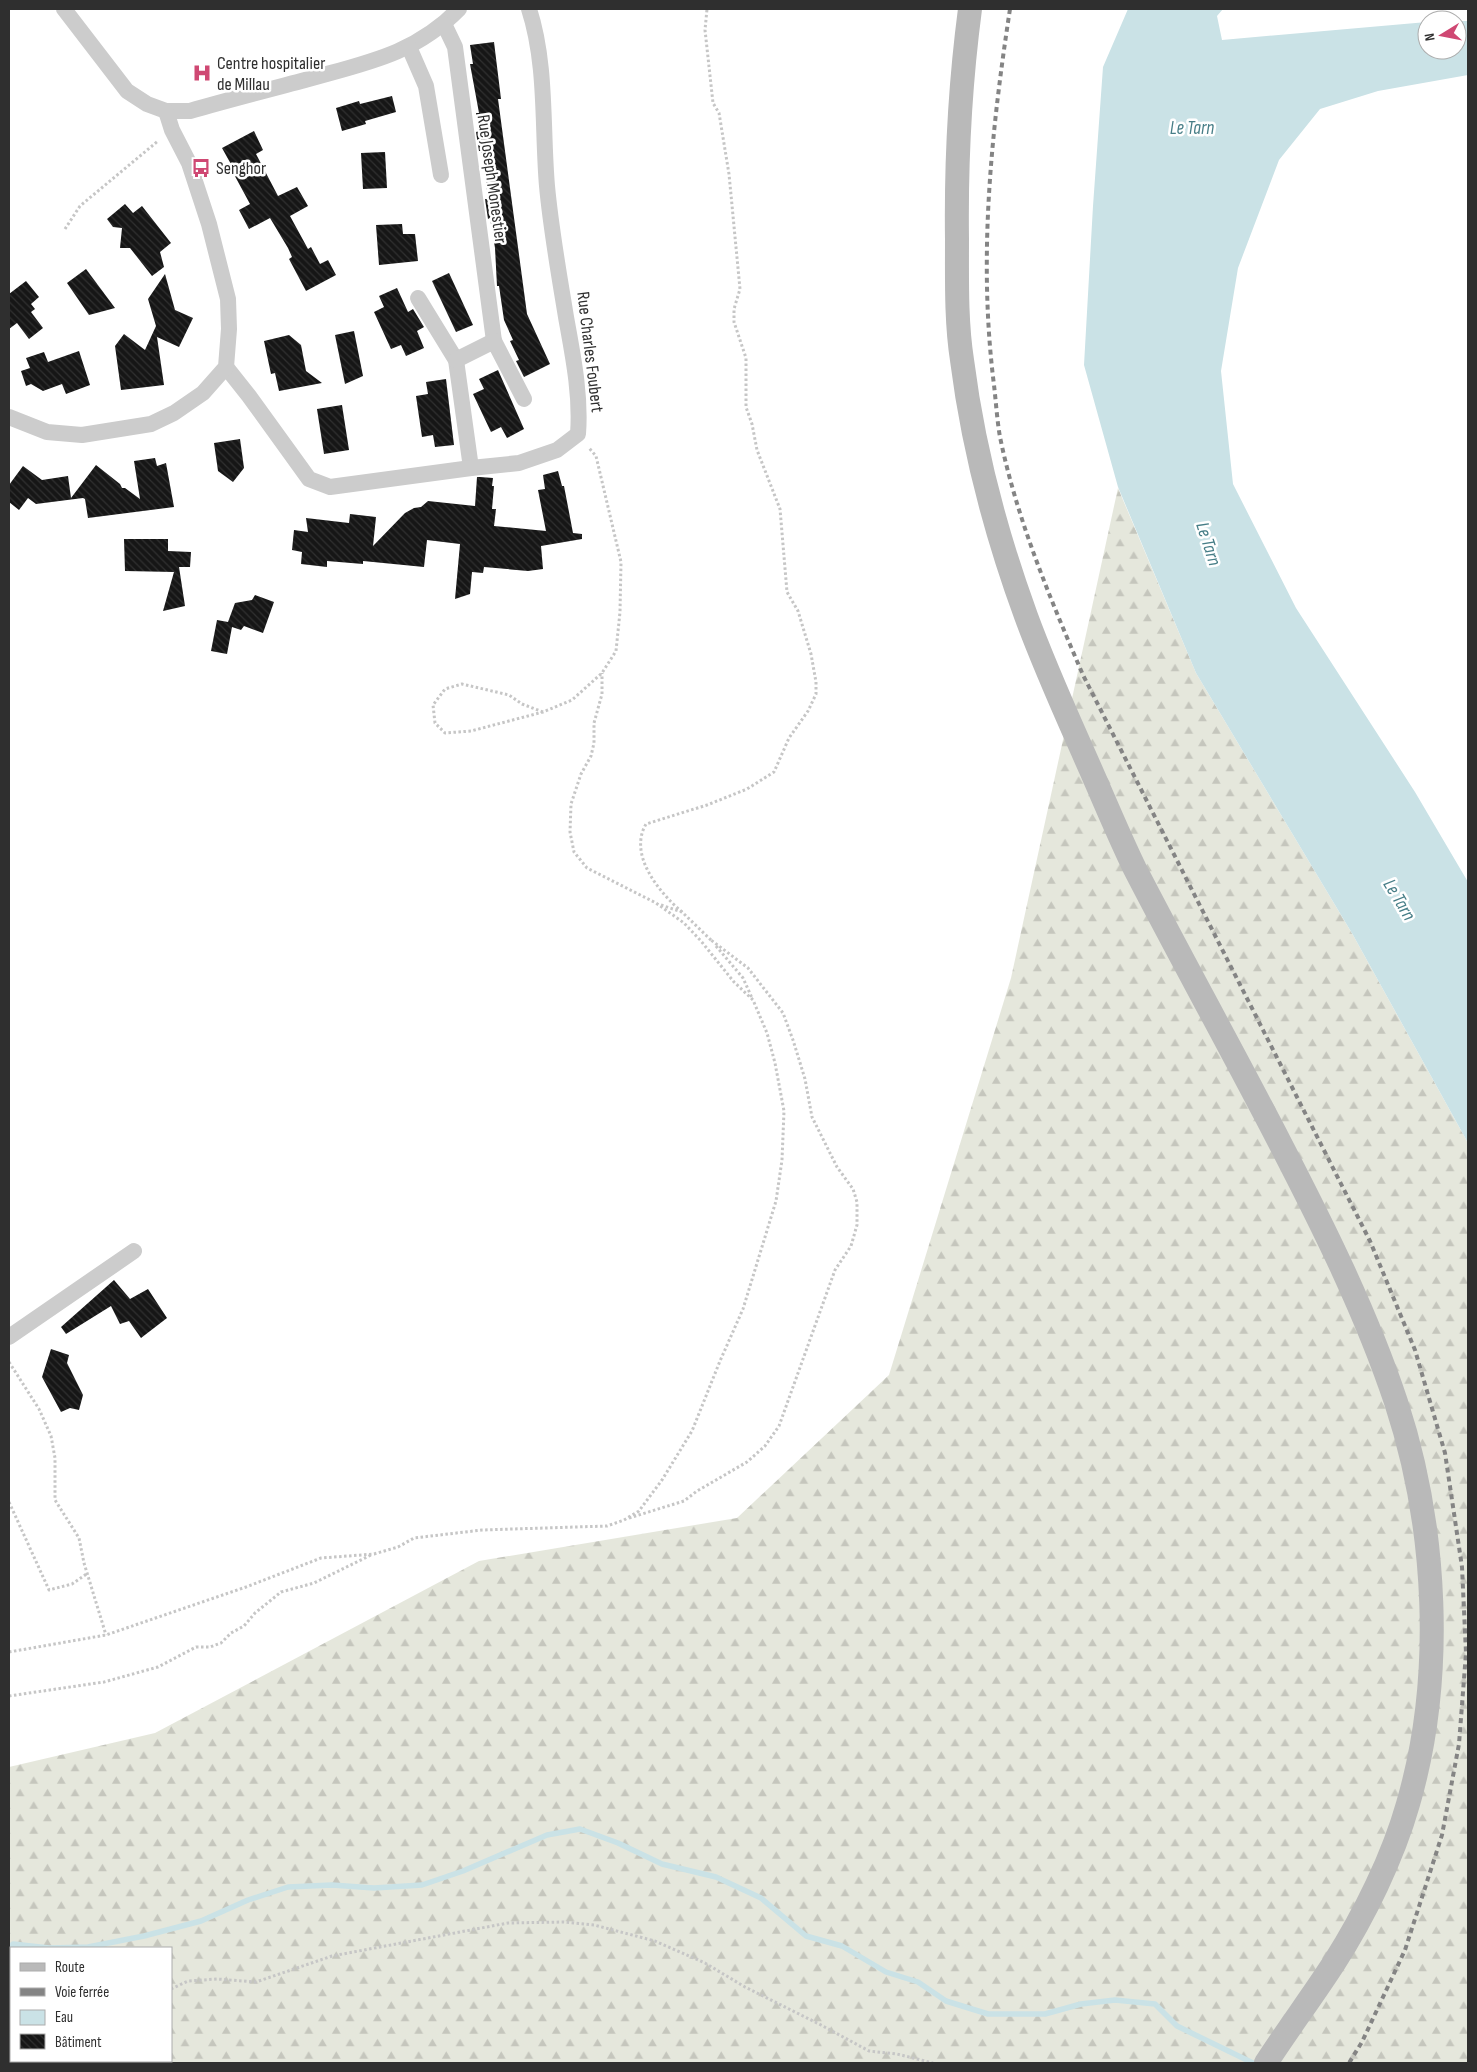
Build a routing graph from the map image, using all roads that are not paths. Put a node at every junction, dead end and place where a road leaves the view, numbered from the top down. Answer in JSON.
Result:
{"nodes":[{"id":1,"x":64,"y":9,"type":"edge"},
{"id":2,"x":459,"y":9,"type":"edge"},
{"id":3,"x":529,"y":9,"type":"edge"},
{"id":4,"x":970,"y":9,"type":"edge"},
{"id":5,"x":444,"y":24,"type":"junction"},
{"id":6,"x":410,"y":47,"type":"junction"},
{"id":7,"x":166,"y":111,"type":"junction"},
{"id":8,"x":441,"y":175,"type":"dead end"},
{"id":9,"x":418,"y":298,"type":"dead end"},
{"id":10,"x":494,"y":340,"type":"junction"},
{"id":11,"x":456,"y":360,"type":"junction"},
{"id":12,"x":226,"y":367,"type":"junction"},
{"id":13,"x":524,"y":399,"type":"dead end"},
{"id":14,"x":9,"y":417,"type":"edge"},
{"id":15,"x":471,"y":468,"type":"junction"},
{"id":16,"x":134,"y":1251,"type":"dead end"},
{"id":17,"x":9,"y":1337,"type":"edge"},
{"id":18,"x":1266,"y":2063,"type":"edge"}],
"edges":[{"from":1,"to":7,"type":"street"},
{"from":2,"to":5,"type":"street"},
{"from":3,"to":15,"type":"street","name":"Rue Charles Foubert"},
{"from":4,"to":18,"type":"main road"},
{"from":5,"to":6,"type":"street"},
{"from":5,"to":10,"type":"street","name":"Rue Joseph Monestier"},
{"from":6,"to":7,"type":"street"},
{"from":6,"to":8,"type":"street"},
{"from":7,"to":12,"type":"street"},
{"from":9,"to":11,"type":"street"},
{"from":10,"to":11,"type":"street"},
{"from":10,"to":13,"type":"street","name":"Rue Joseph Monestier"},
{"from":11,"to":15,"type":"street"},
{"from":12,"to":14,"type":"street"},
{"from":12,"to":15,"type":"street","name":"Rue Charles Foubert"},
{"from":16,"to":17,"type":"street"}]}
